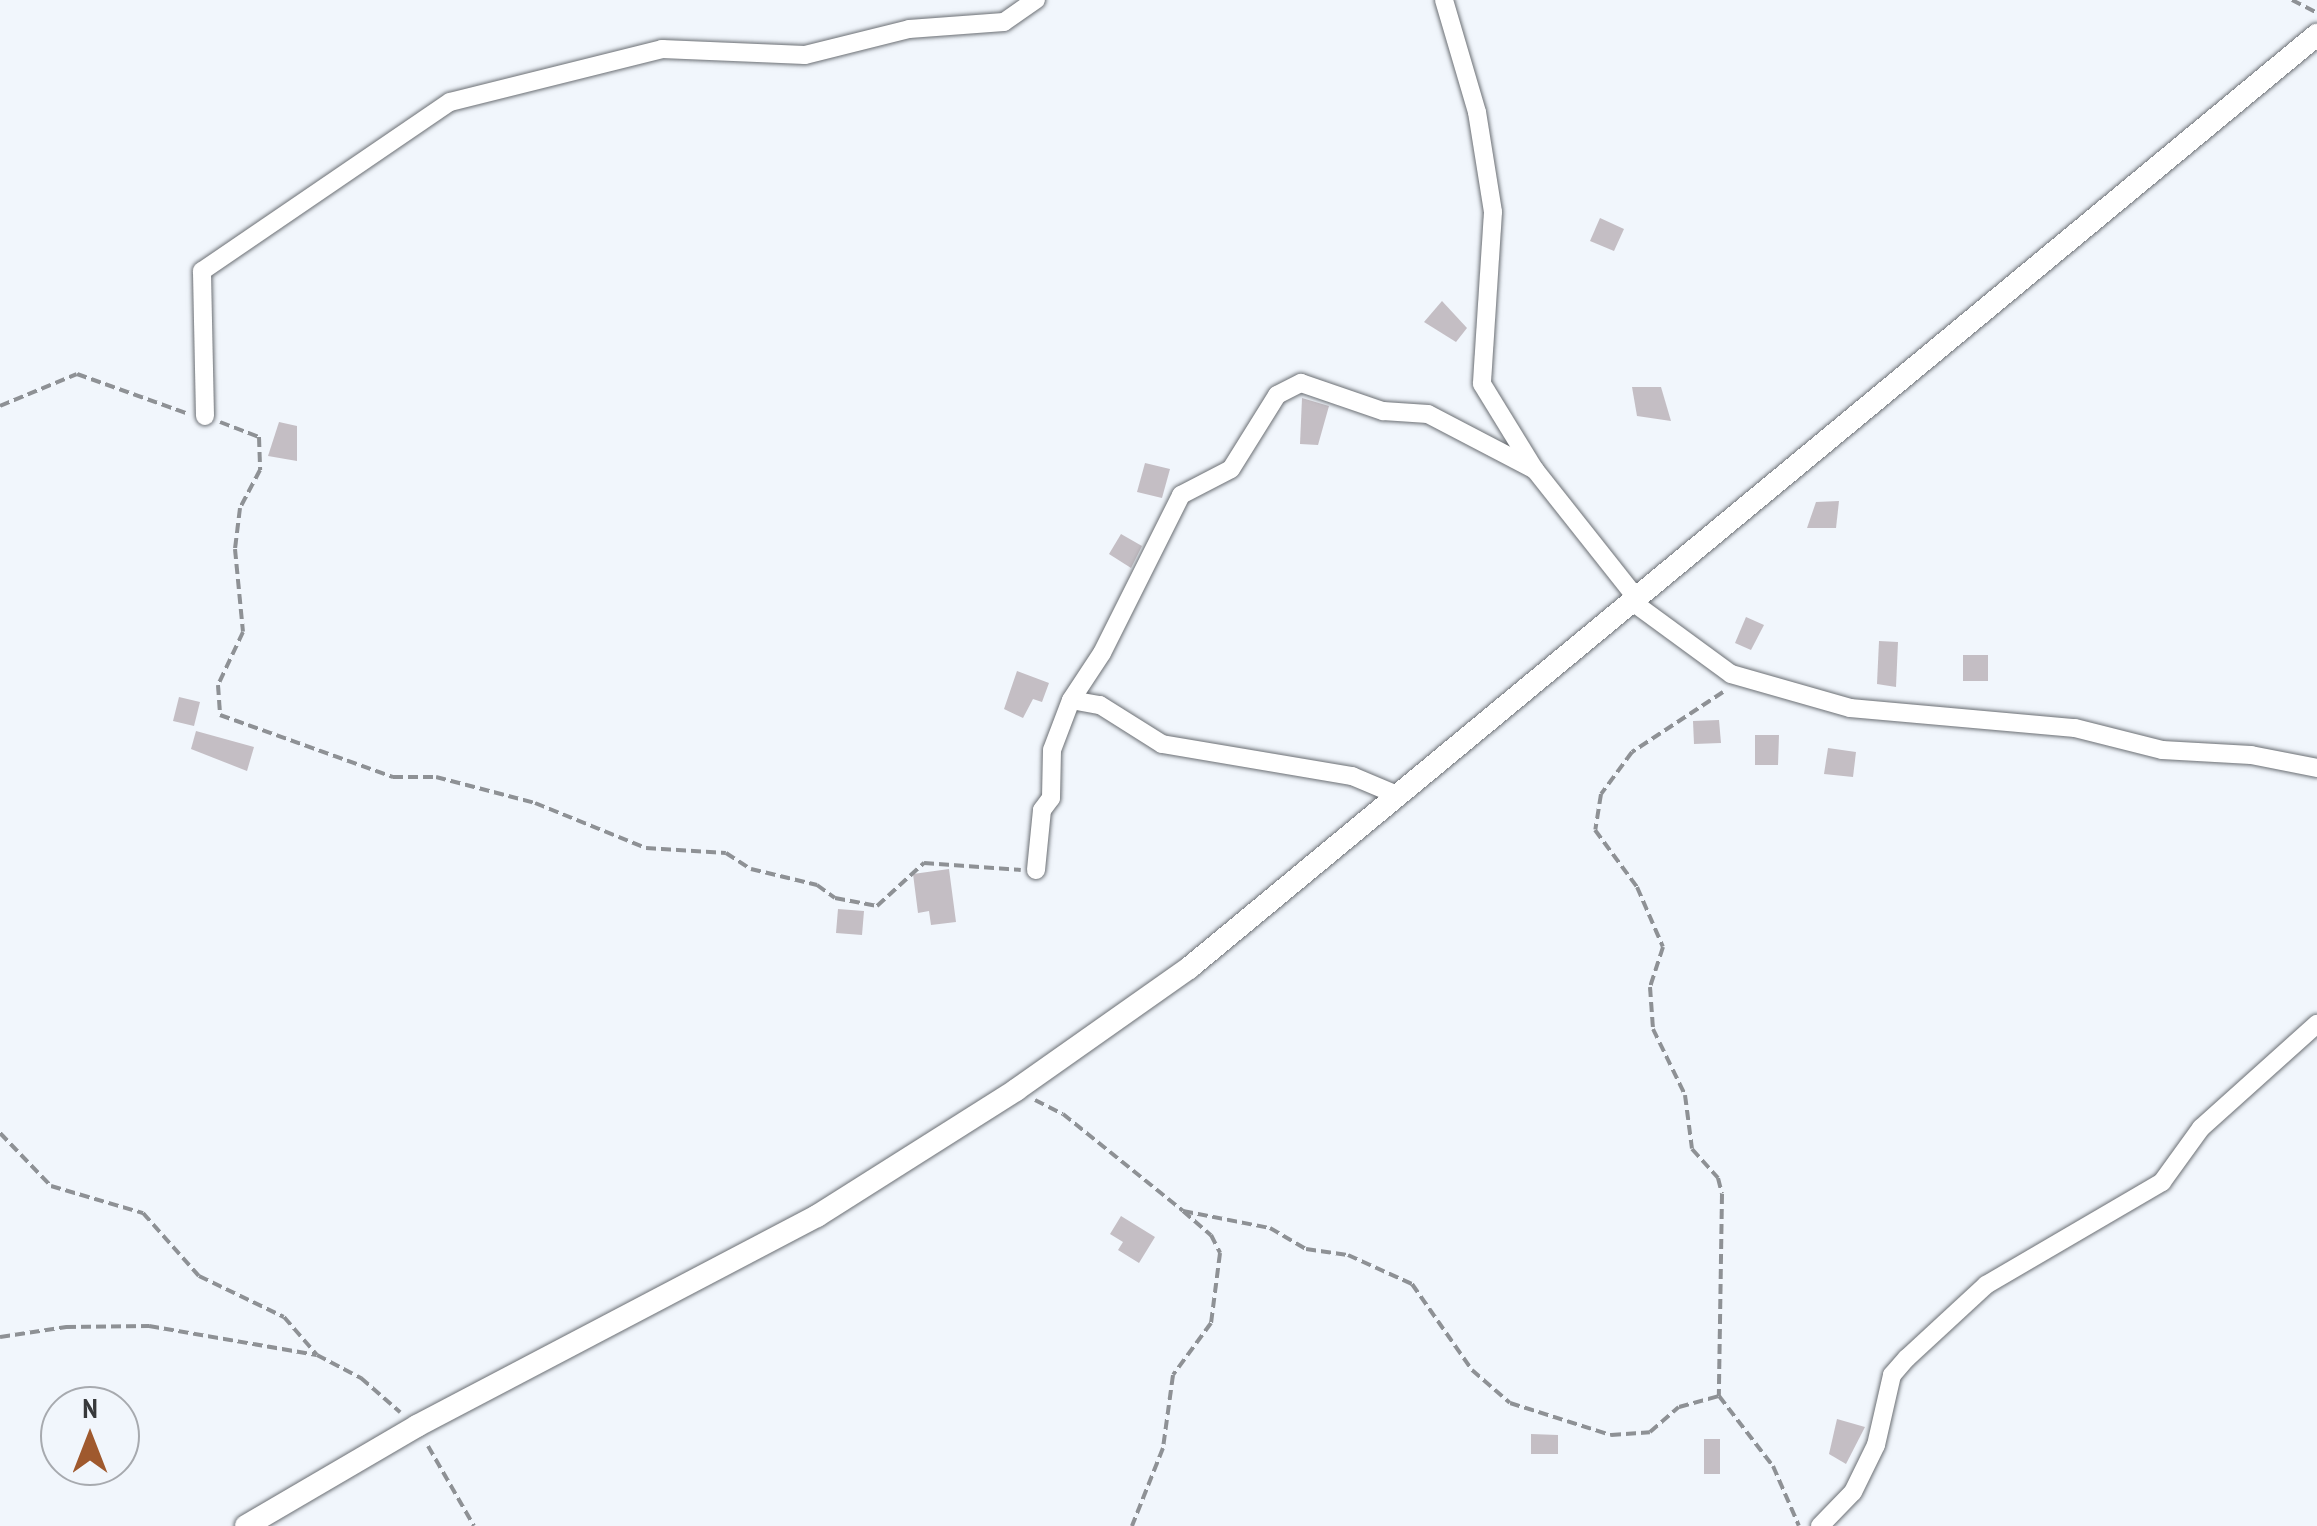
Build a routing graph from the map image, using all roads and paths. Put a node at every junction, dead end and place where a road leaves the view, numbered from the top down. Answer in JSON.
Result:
{"nodes":[{"id":1,"x":1036,"y":0,"type":"edge"},
{"id":2,"x":1444,"y":0,"type":"edge"},
{"id":3,"x":2292,"y":0,"type":"edge"},
{"id":4,"x":2317,"y":13,"type":"edge"},
{"id":5,"x":2317,"y":35,"type":"edge"},
{"id":6,"x":0,"y":406,"type":"edge"},
{"id":7,"x":205,"y":416,"type":"junction"},
{"id":8,"x":1535,"y":470,"type":"junction"},
{"id":9,"x":1633,"y":598,"type":"junction"},
{"id":10,"x":1730,"y":674,"type":"junction"},
{"id":11,"x":1071,"y":700,"type":"junction"},
{"id":12,"x":2317,"y":768,"type":"edge"},
{"id":13,"x":1397,"y":794,"type":"junction"},
{"id":14,"x":1036,"y":870,"type":"joint"},
{"id":15,"x":2317,"y":1024,"type":"edge"},
{"id":16,"x":1016,"y":1090,"type":"junction"},
{"id":17,"x":0,"y":1133,"type":"edge"},
{"id":18,"x":1183,"y":1211,"type":"junction"},
{"id":19,"x":0,"y":1337,"type":"edge"},
{"id":20,"x":317,"y":1355,"type":"junction"},
{"id":21,"x":1719,"y":1396,"type":"junction"},
{"id":22,"x":417,"y":1426,"type":"junction"},
{"id":23,"x":246,"y":1526,"type":"edge"},
{"id":24,"x":474,"y":1526,"type":"edge"},
{"id":25,"x":1132,"y":1526,"type":"edge"},
{"id":26,"x":1799,"y":1526,"type":"edge"},
{"id":27,"x":1820,"y":1526,"type":"edge"}],
"edges":[{"from":1,"to":7,"type":"street"},
{"from":2,"to":8,"type":"street"},
{"from":3,"to":4,"type":"path"},
{"from":5,"to":9,"type":"street"},
{"from":6,"to":7,"type":"path"},
{"from":7,"to":14,"type":"path"},
{"from":8,"to":9,"type":"street"},
{"from":8,"to":11,"type":"street"},
{"from":9,"to":10,"type":"street"},
{"from":9,"to":13,"type":"street"},
{"from":10,"to":12,"type":"street"},
{"from":10,"to":21,"type":"path"},
{"from":11,"to":13,"type":"street"},
{"from":11,"to":14,"type":"street"},
{"from":13,"to":16,"type":"street"},
{"from":15,"to":27,"type":"street"},
{"from":16,"to":18,"type":"path"},
{"from":16,"to":22,"type":"street"},
{"from":17,"to":20,"type":"path"},
{"from":18,"to":21,"type":"path"},
{"from":18,"to":25,"type":"path"},
{"from":19,"to":20,"type":"path"},
{"from":20,"to":22,"type":"path"},
{"from":21,"to":26,"type":"path"},
{"from":22,"to":23,"type":"street"},
{"from":22,"to":24,"type":"path"}]}
